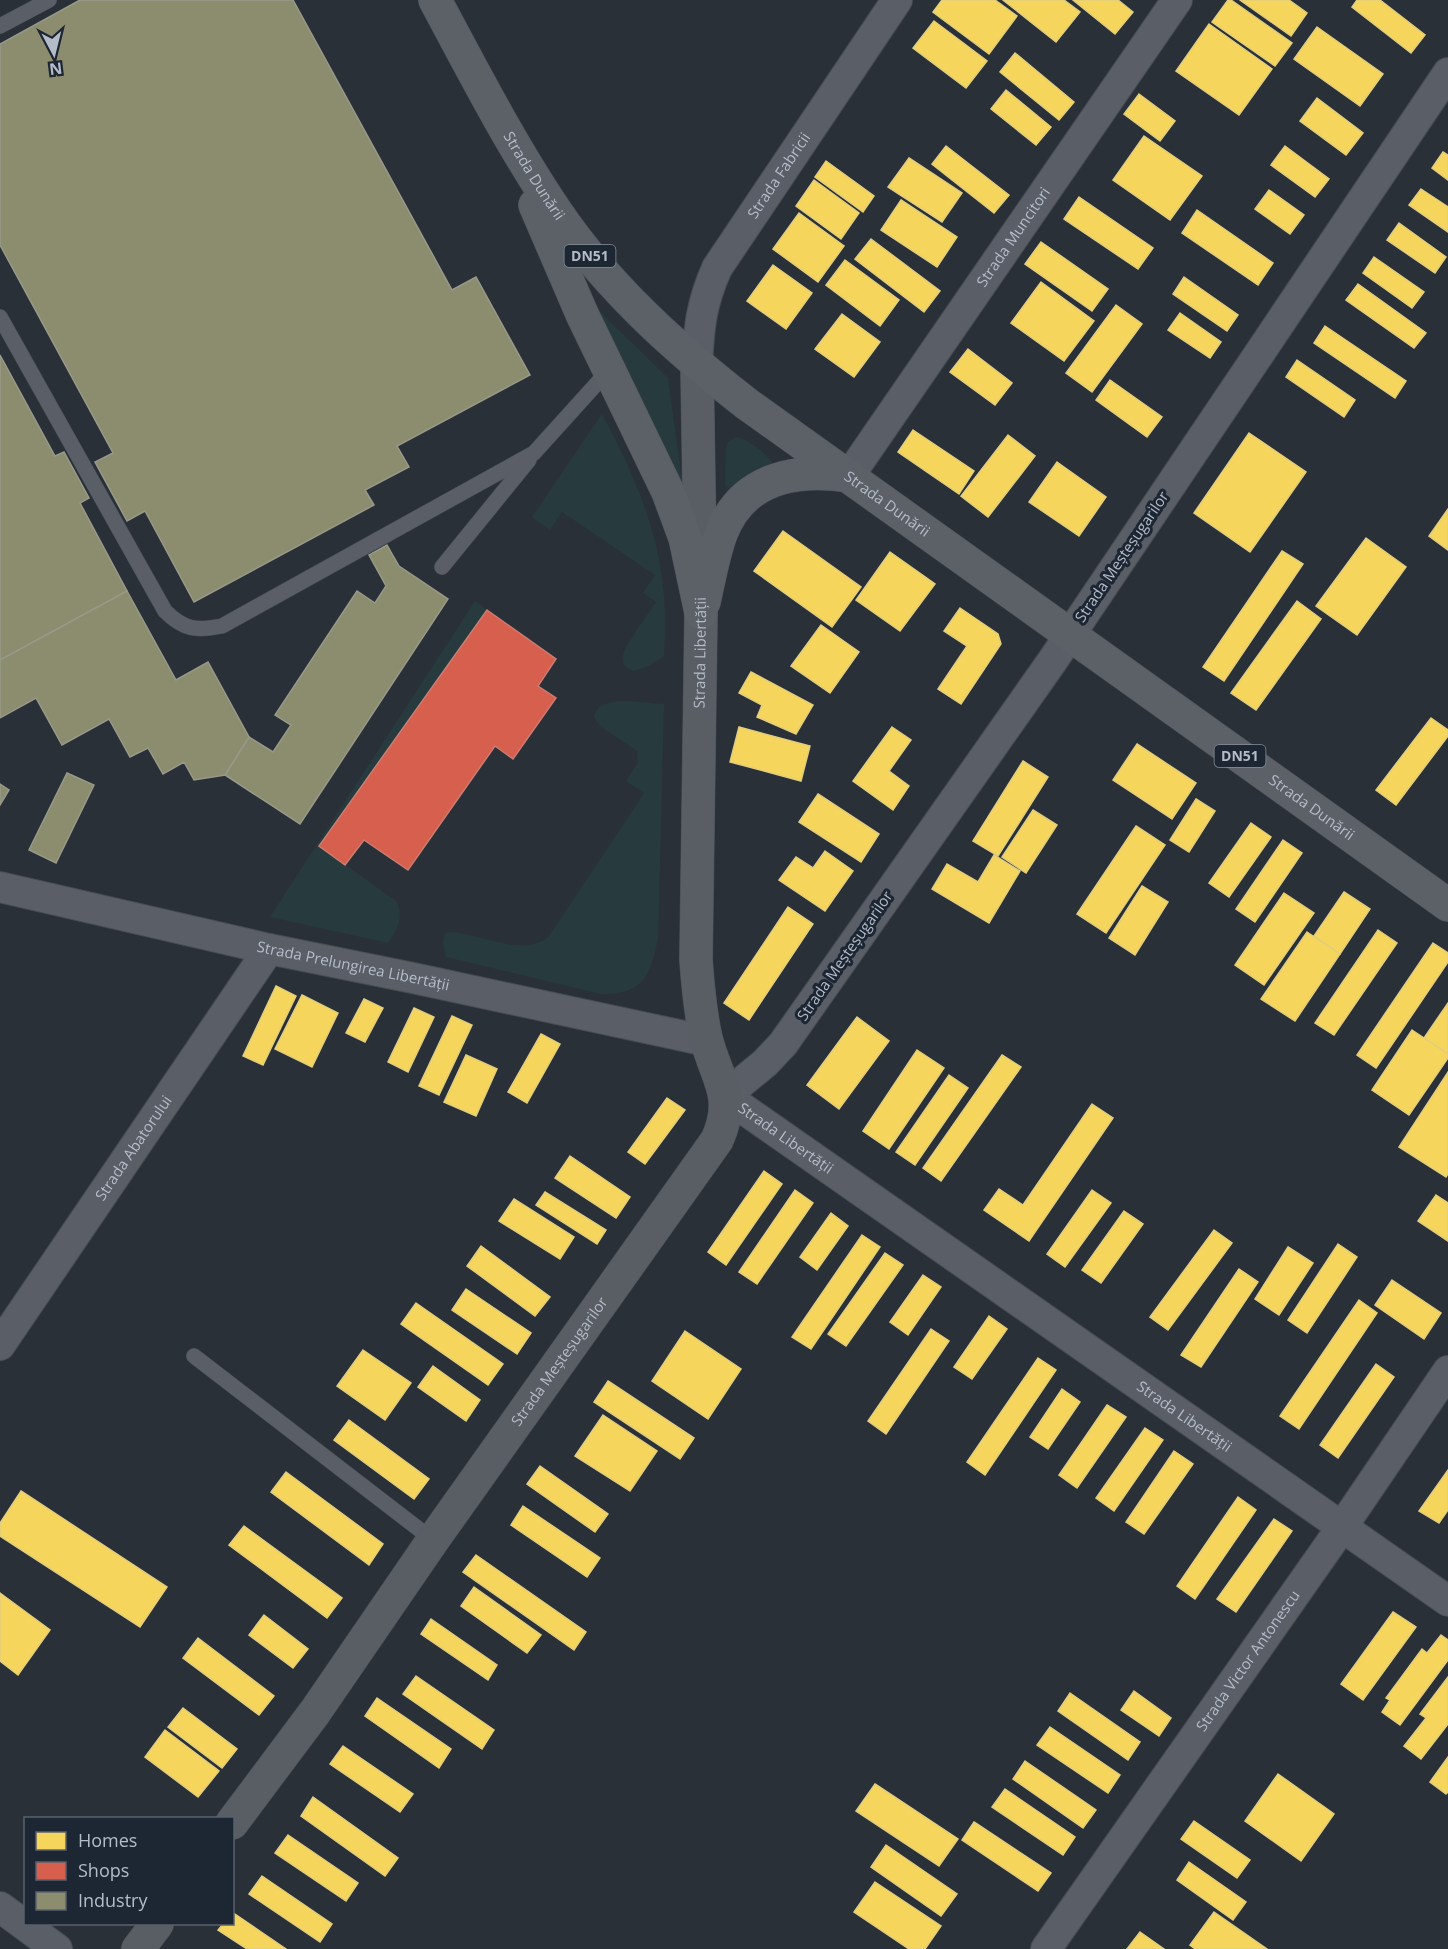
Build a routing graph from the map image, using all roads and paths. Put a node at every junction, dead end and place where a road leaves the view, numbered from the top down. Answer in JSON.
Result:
{"nodes":[{"id":1,"x":49,"y":0,"type":"edge"},
{"id":2,"x":435,"y":0,"type":"edge"},
{"id":3,"x":897,"y":0,"type":"edge"},
{"id":4,"x":1177,"y":0,"type":"edge"},
{"id":5,"x":0,"y":26,"type":"edge"},
{"id":6,"x":1448,"y":73,"type":"edge"},
{"id":7,"x":503,"y":128,"type":"junction"},
{"id":8,"x":0,"y":317,"type":"edge"},
{"id":9,"x":697,"y":366,"type":"junction"},
{"id":10,"x":609,"y":370,"type":"junction"},
{"id":11,"x":534,"y":453,"type":"junction"},
{"id":12,"x":849,"y":476,"type":"junction"},
{"id":13,"x":442,"y":567,"type":"dead end"},
{"id":14,"x":701,"y":613,"type":"junction"},
{"id":15,"x":1070,"y":635,"type":"junction"},
{"id":16,"x":0,"y":887,"type":"edge"},
{"id":17,"x":1448,"y":905,"type":"edge"},
{"id":18,"x":268,"y":949,"type":"junction"},
{"id":19,"x":707,"y":1041,"type":"junction"},
{"id":20,"x":725,"y":1096,"type":"junction"},
{"id":21,"x":0,"y":1345,"type":"edge"},
{"id":22,"x":194,"y":1356,"type":"dead end"},
{"id":23,"x":1448,"y":1371,"type":"edge"},
{"id":24,"x":1342,"y":1527,"type":"junction"},
{"id":25,"x":433,"y":1540,"type":"junction"},
{"id":26,"x":1448,"y":1601,"type":"edge"},
{"id":27,"x":234,"y":1820,"type":"edge"},
{"id":28,"x":0,"y":1907,"type":"edge"},
{"id":29,"x":24,"y":1925,"type":"edge"},
{"id":30,"x":24,"y":1925,"type":"edge"},
{"id":31,"x":156,"y":1925,"type":"edge"},
{"id":32,"x":57,"y":1949,"type":"edge"},
{"id":33,"x":138,"y":1949,"type":"edge"},
{"id":34,"x":1046,"y":1949,"type":"edge"}],
"edges":[{"from":1,"to":5,"type":"lane"},
{"from":2,"to":7,"type":"main road","name":"Strada Dunării","number":"DN51"},
{"from":3,"to":9,"type":"street","name":"Strada Fabricii"},
{"from":4,"to":12,"type":"street","name":"Strada Muncitori"},
{"from":6,"to":15,"type":"street","name":"Strada Meșteșugarilor"},
{"from":7,"to":9,"type":"main road","name":"Strada Dunării","number":"DN51"},
{"from":7,"to":10,"type":"main road"},
{"from":8,"to":11,"type":"lane"},
{"from":9,"to":12,"type":"main road","name":"Strada Dunării","number":"DN51"},
{"from":9,"to":14,"type":"street","name":"Strada Libertății"},
{"from":10,"to":11,"type":"lane"},
{"from":10,"to":14,"type":"main road"},
{"from":11,"to":13,"type":"lane"},
{"from":12,"to":14,"type":"main road"},
{"from":12,"to":15,"type":"main road","name":"Strada Dunării","number":"DN51"},
{"from":14,"to":19,"type":"street","name":"Strada Libertății"},
{"from":15,"to":17,"type":"main road","name":"Strada Dunării","number":"DN51"},
{"from":15,"to":20,"type":"street","name":"Strada Meșteșugarilor"},
{"from":16,"to":18,"type":"street","name":"Strada Prelungirea Libertății"},
{"from":18,"to":19,"type":"street","name":"Strada Prelungirea Libertății"},
{"from":18,"to":21,"type":"street","name":"Strada Abatorului"},
{"from":19,"to":20,"type":"street","name":"Strada Libertății"},
{"from":20,"to":24,"type":"street","name":"Strada Libertății"},
{"from":20,"to":25,"type":"street","name":"Strada Meșteșugarilor"},
{"from":22,"to":25,"type":"lane"},
{"from":23,"to":24,"type":"street","name":"Strada Victor Antonescu"},
{"from":24,"to":26,"type":"street","name":"Strada Libertății"},
{"from":24,"to":34,"type":"street","name":"Strada Victor Antonescu"},
{"from":25,"to":27,"type":"street","name":"Strada Meșteșugarilor"},
{"from":28,"to":29,"type":"street"},
{"from":30,"to":32,"type":"street"},
{"from":31,"to":33,"type":"street"}]}
